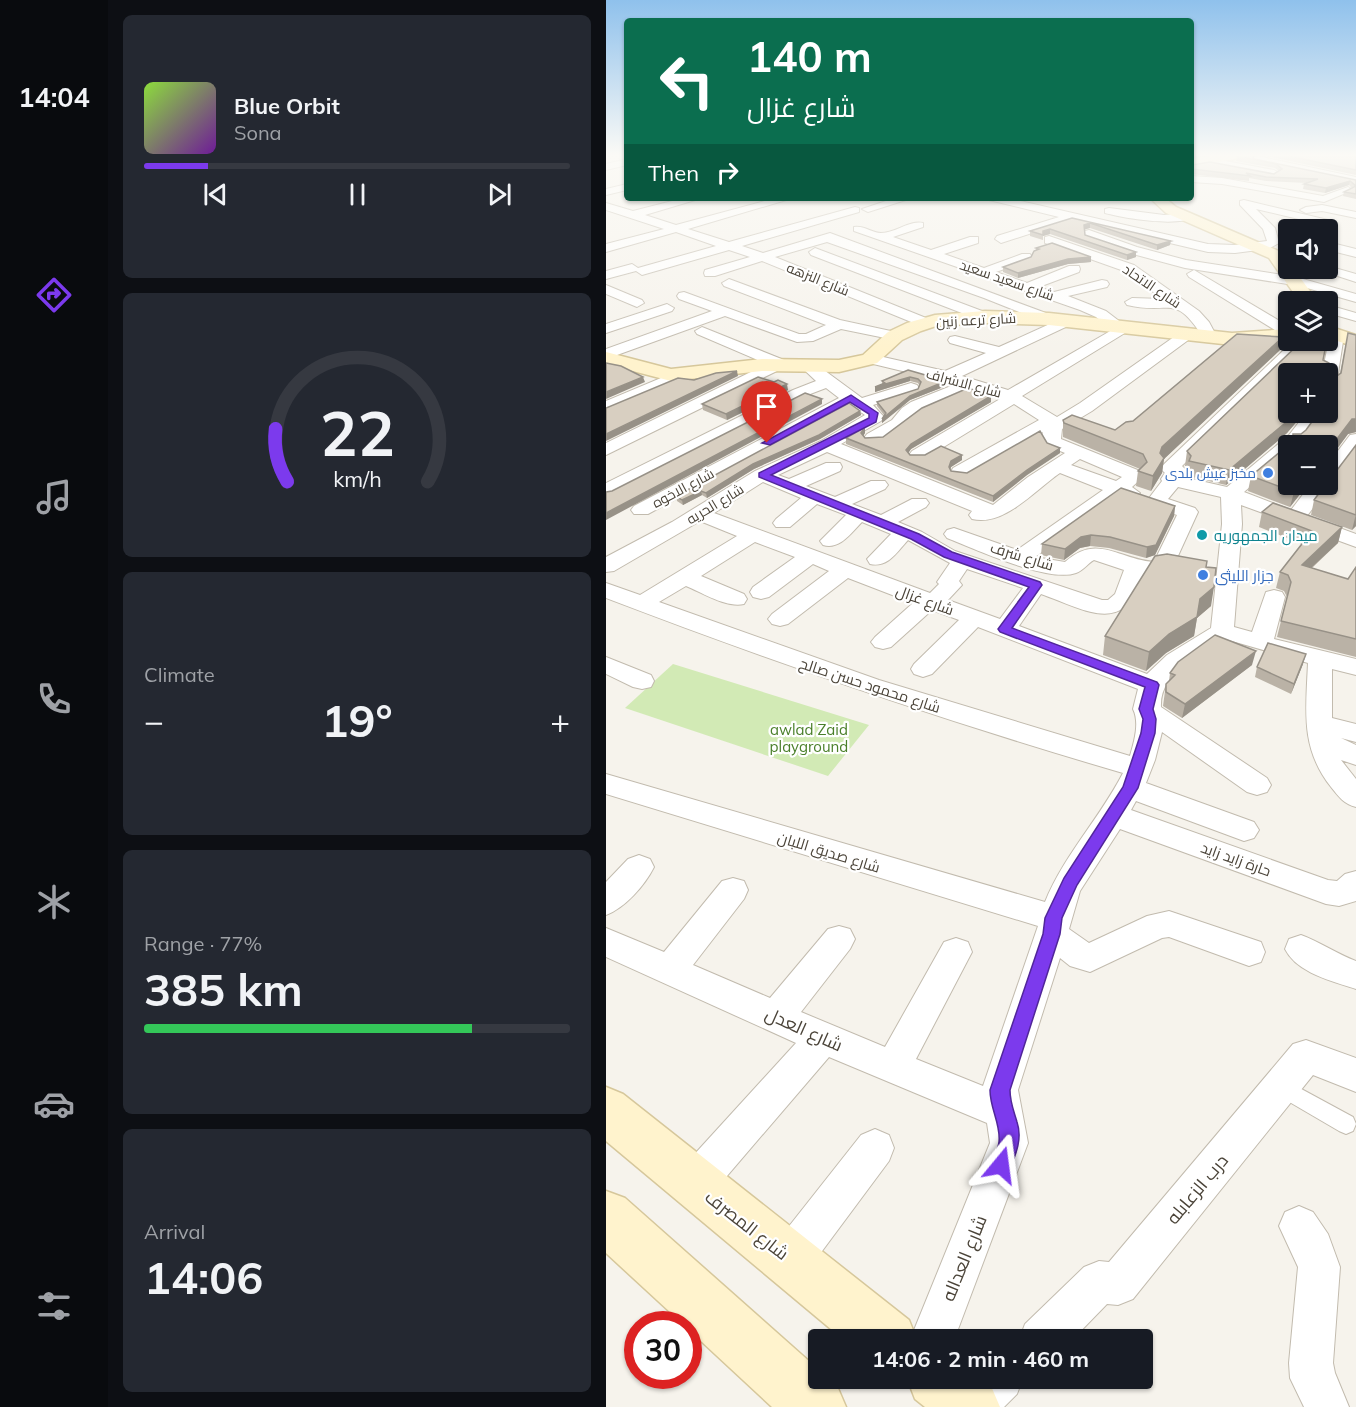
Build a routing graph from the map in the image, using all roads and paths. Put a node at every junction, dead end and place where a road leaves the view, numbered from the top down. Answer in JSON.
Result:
{"nodes":[{"id":1,"x":649,"y":221,"type":"edge"},
{"id":2,"x":704,"y":221,"type":"edge"},
{"id":3,"x":818,"y":221,"type":"edge"},
{"id":4,"x":882,"y":221,"type":"dead end"},
{"id":5,"x":1059,"y":221,"type":"edge"},
{"id":6,"x":1091,"y":221,"type":"edge"},
{"id":7,"x":1206,"y":221,"type":"edge"},
{"id":8,"x":1258,"y":221,"type":"edge"},
{"id":9,"x":1292,"y":221,"type":"edge"},
{"id":10,"x":1097,"y":222,"type":"junction"},
{"id":11,"x":919,"y":225,"type":"dead end"},
{"id":12,"x":675,"y":228,"type":"junction"},
{"id":13,"x":858,"y":229,"type":"junction"},
{"id":14,"x":726,"y":231,"type":"dead end"},
{"id":15,"x":1072,"y":232,"type":"junction"},
{"id":16,"x":1338,"y":236,"type":"edge"},
{"id":17,"x":702,"y":237,"type":"junction"},
{"id":18,"x":881,"y":237,"type":"junction"},
{"id":19,"x":828,"y":238,"type":"junction"},
{"id":20,"x":928,"y":240,"type":"dead end"},
{"id":21,"x":974,"y":240,"type":"dead end"},
{"id":22,"x":1274,"y":240,"type":"edge"},
{"id":23,"x":678,"y":242,"type":"dead end"},
{"id":24,"x":999,"y":245,"type":"dead end"},
{"id":25,"x":1355,"y":245,"type":"edge"},
{"id":26,"x":730,"y":246,"type":"junction"},
{"id":27,"x":909,"y":246,"type":"junction"},
{"id":28,"x":1338,"y":246,"type":"edge"},
{"id":29,"x":1073,"y":248,"type":"junction"},
{"id":30,"x":1217,"y":249,"type":"junction"},
{"id":31,"x":1133,"y":250,"type":"junction"},
{"id":32,"x":644,"y":251,"type":"dead end"},
{"id":33,"x":814,"y":252,"type":"dead end"},
{"id":34,"x":932,"y":254,"type":"junction"},
{"id":35,"x":608,"y":255,"type":"edge"},
{"id":36,"x":975,"y":256,"type":"dead end"},
{"id":37,"x":763,"y":257,"type":"junction"},
{"id":38,"x":1026,"y":257,"type":"edge"},
{"id":39,"x":1102,"y":257,"type":"junction"},
{"id":40,"x":1155,"y":257,"type":"junction"},
{"id":41,"x":1338,"y":260,"type":"edge"},
{"id":42,"x":957,"y":263,"type":"junction"},
{"id":43,"x":1356,"y":265,"type":"edge"},
{"id":44,"x":637,"y":270,"type":"junction"},
{"id":45,"x":1135,"y":271,"type":"junction"},
{"id":46,"x":985,"y":272,"type":"junction"},
{"id":47,"x":710,"y":273,"type":"dead end"},
{"id":48,"x":1338,"y":273,"type":"edge"},
{"id":49,"x":1194,"y":274,"type":"dead end"},
{"id":50,"x":606,"y":275,"type":"edge"},
{"id":51,"x":1356,"y":278,"type":"edge"},
{"id":52,"x":1012,"y":282,"type":"junction"},
{"id":53,"x":1297,"y":282,"type":"junction"},
{"id":54,"x":729,"y":283,"type":"dead end"},
{"id":55,"x":830,"y":283,"type":"junction"},
{"id":56,"x":1154,"y":285,"type":"junction"},
{"id":57,"x":1027,"y":287,"type":"junction"},
{"id":58,"x":606,"y":288,"type":"edge"},
{"id":59,"x":1303,"y":291,"type":"edge"},
{"id":60,"x":852,"y":292,"type":"junction"},
{"id":61,"x":1052,"y":296,"type":"junction"},
{"id":62,"x":1121,"y":297,"type":"junction"},
{"id":63,"x":1356,"y":298,"type":"edge"},
{"id":64,"x":776,"y":300,"type":"junction"},
{"id":65,"x":1178,"y":303,"type":"junction"},
{"id":66,"x":606,"y":307,"type":"edge"},
{"id":67,"x":1085,"y":307,"type":"junction"},
{"id":68,"x":667,"y":308,"type":"dead end"},
{"id":69,"x":799,"y":309,"type":"junction"},
{"id":70,"x":726,"y":311,"type":"junction"},
{"id":71,"x":1338,"y":312,"type":"edge"},
{"id":72,"x":985,"y":317,"type":"junction"},
{"id":73,"x":1356,"y":317,"type":"edge"},
{"id":74,"x":1058,"y":320,"type":"junction"},
{"id":75,"x":926,"y":323,"type":"junction"},
{"id":76,"x":839,"y":325,"type":"junction"},
{"id":77,"x":1122,"y":328,"type":"junction"},
{"id":78,"x":1278,"y":328,"type":"edge"},
{"id":79,"x":606,"y":329,"type":"edge"},
{"id":80,"x":702,"y":331,"type":"dead end"},
{"id":81,"x":1186,"y":335,"type":"junction"},
{"id":82,"x":1278,"y":335,"type":"edge"},
{"id":83,"x":895,"y":336,"type":"junction"},
{"id":84,"x":1338,"y":336,"type":"edge"},
{"id":85,"x":1356,"y":341,"type":"edge"},
{"id":86,"x":1212,"y":345,"type":"junction"},
{"id":87,"x":1291,"y":351,"type":"edge"},
{"id":88,"x":1000,"y":352,"type":"junction"},
{"id":89,"x":608,"y":358,"type":"edge"},
{"id":90,"x":870,"y":359,"type":"junction"},
{"id":91,"x":984,"y":359,"type":"junction"},
{"id":92,"x":780,"y":365,"type":"junction"},
{"id":93,"x":807,"y":365,"type":"junction"},
{"id":94,"x":680,"y":375,"type":"junction"},
{"id":95,"x":946,"y":377,"type":"junction"},
{"id":96,"x":827,"y":382,"type":"junction"},
{"id":97,"x":973,"y":383,"type":"junction"},
{"id":98,"x":911,"y":388,"type":"dead end"},
{"id":99,"x":1012,"y":397,"type":"junction"},
{"id":100,"x":855,"y":401,"type":"junction"},
{"id":101,"x":606,"y":407,"type":"edge"},
{"id":102,"x":1061,"y":423,"type":"junction"},
{"id":103,"x":1307,"y":423,"type":"edge"},
{"id":104,"x":873,"y":438,"type":"edge"},
{"id":105,"x":1356,"y":439,"type":"edge"},
{"id":106,"x":827,"y":445,"type":"junction"},
{"id":107,"x":606,"y":450,"type":"edge"},
{"id":108,"x":1077,"y":453,"type":"junction"},
{"id":109,"x":918,"y":455,"type":"edge"},
{"id":110,"x":1338,"y":463,"type":"edge"},
{"id":111,"x":833,"y":467,"type":"dead end"},
{"id":112,"x":1067,"y":470,"type":"dead end"},
{"id":113,"x":960,"y":472,"type":"edge"},
{"id":114,"x":762,"y":475,"type":"junction"},
{"id":115,"x":1176,"y":475,"type":"junction"},
{"id":116,"x":878,"y":484,"type":"dead end"},
{"id":117,"x":790,"y":486,"type":"junction"},
{"id":118,"x":1117,"y":489,"type":"junction"},
{"id":119,"x":606,"y":493,"type":"edge"},
{"id":120,"x":1231,"y":494,"type":"junction"},
{"id":121,"x":1313,"y":495,"type":"edge"},
{"id":122,"x":815,"y":496,"type":"junction"},
{"id":123,"x":1156,"y":502,"type":"junction"},
{"id":124,"x":919,"y":503,"type":"dead end"},
{"id":125,"x":836,"y":504,"type":"junction"},
{"id":126,"x":641,"y":510,"type":"junction"},
{"id":127,"x":994,"y":513,"type":"junction"},
{"id":128,"x":699,"y":514,"type":"junction"},
{"id":129,"x":860,"y":514,"type":"junction"},
{"id":130,"x":1296,"y":517,"type":"junction"},
{"id":131,"x":783,"y":523,"type":"dead end"},
{"id":132,"x":881,"y":523,"type":"junction"},
{"id":133,"x":679,"y":526,"type":"junction"},
{"id":134,"x":904,"y":532,"type":"junction"},
{"id":135,"x":753,"y":535,"type":"junction"},
{"id":136,"x":830,"y":541,"type":"dead end"},
{"id":137,"x":1356,"y":541,"type":"edge"},
{"id":138,"x":809,"y":557,"type":"junction"},
{"id":139,"x":1021,"y":557,"type":"junction"},
{"id":140,"x":878,"y":559,"type":"dead end"},
{"id":141,"x":962,"y":560,"type":"junction"},
{"id":142,"x":606,"y":566,"type":"edge"},
{"id":143,"x":1136,"y":567,"type":"junction"},
{"id":144,"x":844,"y":570,"type":"junction"},
{"id":145,"x":1196,"y":570,"type":"junction"},
{"id":146,"x":685,"y":577,"type":"junction"},
{"id":147,"x":1036,"y":585,"type":"junction"},
{"id":148,"x":606,"y":590,"type":"edge"},
{"id":149,"x":761,"y":592,"type":"dead end"},
{"id":150,"x":1274,"y":597,"type":"dead end"},
{"id":151,"x":736,"y":599,"type":"dead end"},
{"id":152,"x":930,"y":602,"type":"junction"},
{"id":153,"x":641,"y":604,"type":"junction"},
{"id":154,"x":974,"y":618,"type":"junction"},
{"id":155,"x":780,"y":619,"type":"dead end"},
{"id":156,"x":1005,"y":629,"type":"junction"},
{"id":157,"x":1222,"y":630,"type":"junction"},
{"id":158,"x":883,"y":642,"type":"dead end"},
{"id":159,"x":1261,"y":643,"type":"junction"},
{"id":160,"x":1320,"y":659,"type":"junction"},
{"id":161,"x":606,"y":665,"type":"edge"},
{"id":162,"x":1356,"y":667,"type":"edge"},
{"id":163,"x":923,"y":669,"type":"dead end"},
{"id":164,"x":642,"y":681,"type":"dead end"},
{"id":165,"x":1149,"y":697,"type":"junction"},
{"id":166,"x":1322,"y":732,"type":"junction"},
{"id":167,"x":1356,"y":733,"type":"edge"},
{"id":168,"x":1356,"y":756,"type":"edge"},
{"id":169,"x":1135,"y":778,"type":"junction"},
{"id":170,"x":606,"y":784,"type":"edge"},
{"id":171,"x":1257,"y":785,"type":"dead end"},
{"id":172,"x":1356,"y":797,"type":"edge"},
{"id":173,"x":1113,"y":815,"type":"junction"},
{"id":174,"x":1244,"y":830,"type":"dead end"},
{"id":175,"x":639,"y":867,"type":"dead end"},
{"id":176,"x":1356,"y":883,"type":"edge"},
{"id":177,"x":734,"y":890,"type":"dead end"},
{"id":178,"x":606,"y":902,"type":"edge"},
{"id":179,"x":1053,"y":926,"type":"junction"},
{"id":180,"x":839,"y":939,"type":"dead end"},
{"id":181,"x":606,"y":942,"type":"edge"},
{"id":182,"x":1301,"y":949,"type":"dead end"},
{"id":183,"x":956,"y":952,"type":"dead end"},
{"id":184,"x":1249,"y":952,"type":"dead end"},
{"id":185,"x":669,"y":970,"type":"junction"},
{"id":186,"x":1356,"y":975,"type":"edge"},
{"id":187,"x":776,"y":1017,"type":"junction"},
{"id":188,"x":823,"y":1038,"type":"junction"},
{"id":189,"x":893,"y":1067,"type":"junction"},
{"id":190,"x":1356,"y":1075,"type":"edge"},
{"id":191,"x":1281,"y":1087,"type":"junction"},
{"id":192,"x":606,"y":1110,"type":"edge"},
{"id":193,"x":1003,"y":1112,"type":"junction"},
{"id":194,"x":1347,"y":1124,"type":"dead end"},
{"id":195,"x":875,"y":1148,"type":"dead end"},
{"id":196,"x":695,"y":1184,"type":"junction"},
{"id":197,"x":606,"y":1217,"type":"edge"},
{"id":198,"x":1299,"y":1226,"type":"dead end"},
{"id":199,"x":790,"y":1259,"type":"junction"},
{"id":200,"x":876,"y":1329,"type":"edge"},
{"id":201,"x":936,"y":1329,"type":"edge"},
{"id":202,"x":1052,"y":1329,"type":"edge"},
{"id":203,"x":949,"y":1389,"type":"edge"},
{"id":204,"x":990,"y":1389,"type":"edge"},
{"id":205,"x":1327,"y":1406,"type":"edge"},
{"id":206,"x":816,"y":1407,"type":"edge"},
{"id":207,"x":971,"y":1407,"type":"edge"}],
"edges":[{"from":1,"to":12,"type":"street","name":"شارع النزهه"},
{"from":2,"to":12,"type":"street"},
{"from":3,"to":26,"type":"street"},
{"from":4,"to":13,"type":"street"},
{"from":5,"to":24,"type":"street"},
{"from":6,"to":10,"type":"street"},
{"from":7,"to":22,"type":"street"},
{"from":8,"to":22,"type":"street"},
{"from":9,"to":22,"type":"street"},
{"from":10,"to":15,"type":"street"},
{"from":10,"to":30,"type":"street"},
{"from":11,"to":18,"type":"street"},
{"from":12,"to":17,"type":"street","name":"شارع النزهه"},
{"from":12,"to":35,"type":"street"},
{"from":13,"to":18,"type":"street","name":"شارع سعيد سعيد"},
{"from":13,"to":19,"type":"street"},
{"from":14,"to":17,"type":"street"},
{"from":15,"to":29,"type":"street","name":"شارع الاتحاد"},
{"from":15,"to":31,"type":"street"},
{"from":16,"to":25,"type":"street"},
{"from":17,"to":23,"type":"street"},
{"from":17,"to":26,"type":"street","name":"شارع النزهه"},
{"from":18,"to":27,"type":"street","name":"شارع سعيد سعيد"},
{"from":19,"to":37,"type":"street"},
{"from":19,"to":74,"type":"street"},
{"from":20,"to":27,"type":"street"},
{"from":21,"to":34,"type":"street"},
{"from":22,"to":30,"type":"street"},
{"from":22,"to":53,"type":"street"},
{"from":25,"to":28,"type":"street"},
{"from":26,"to":37,"type":"street","name":"شارع النزهه"},
{"from":26,"to":44,"type":"street"},
{"from":27,"to":34,"type":"street","name":"شارع سعيد سعيد"},
{"from":29,"to":39,"type":"street","name":"شارع الاتحاد"},
{"from":29,"to":52,"type":"street"},
{"from":30,"to":40,"type":"street"},
{"from":31,"to":39,"type":"street"},
{"from":31,"to":40,"type":"street"},
{"from":32,"to":35,"type":"street"},
{"from":33,"to":72,"type":"street"},
{"from":34,"to":42,"type":"street","name":"شارع سعيد سعيد"},
{"from":35,"to":44,"type":"street"},
{"from":36,"to":42,"type":"street"},
{"from":37,"to":47,"type":"street"},
{"from":37,"to":55,"type":"street","name":"شارع النزهه"},
{"from":38,"to":46,"type":"street"},
{"from":39,"to":45,"type":"street","name":"شارع الاتحاد"},
{"from":39,"to":57,"type":"street"},
{"from":40,"to":53,"type":"street"},
{"from":41,"to":43,"type":"street"},
{"from":42,"to":46,"type":"street","name":"شارع سعيد سعيد"},
{"from":44,"to":50,"type":"street"},
{"from":44,"to":70,"type":"street"},
{"from":45,"to":56,"type":"street","name":"شارع الاتحاد"},
{"from":45,"to":61,"type":"street"},
{"from":46,"to":52,"type":"street","name":"شارع سعيد سعيد"},
{"from":48,"to":51,"type":"street"},
{"from":49,"to":78,"type":"street"},
{"from":52,"to":57,"type":"street","name":"شارع سعيد سعيد"},
{"from":53,"to":59,"type":"street"},
{"from":53,"to":63,"type":"street"},
{"from":54,"to":64,"type":"street"},
{"from":55,"to":60,"type":"street","name":"شارع النزهه"},
{"from":55,"to":64,"type":"street"},
{"from":56,"to":62,"type":"street"},
{"from":56,"to":65,"type":"street","name":"شارع الاتحاد"},
{"from":57,"to":61,"type":"street","name":"شارع سعيد سعيد"},
{"from":58,"to":66,"type":"street"},
{"from":60,"to":69,"type":"street"},
{"from":60,"to":75,"type":"street","name":"شارع النزهه"},
{"from":61,"to":67,"type":"street","name":"شارع سعيد سعيد"},
{"from":62,"to":65,"type":"street"},
{"from":62,"to":67,"type":"street"},
{"from":64,"to":69,"type":"street"},
{"from":65,"to":86,"type":"street","name":"شارع الاتحاد"},
{"from":67,"to":77,"type":"street","name":"شارع سعيد سعيد"},
{"from":68,"to":79,"type":"street"},
{"from":69,"to":76,"type":"street"},
{"from":70,"to":76,"type":"street"},
{"from":70,"to":89,"type":"street"},
{"from":71,"to":73,"type":"street"},
{"from":72,"to":74,"type":"street","name":"شارع ترعه زنين"},
{"from":72,"to":75,"type":"street","name":"شارع ترعه زنين"},
{"from":74,"to":77,"type":"street","name":"شارع ترعه زنين"},
{"from":74,"to":88,"type":"street"},
{"from":75,"to":83,"type":"street","name":"شارع ترعه زنين"},
{"from":76,"to":83,"type":"street"},
{"from":77,"to":81,"type":"street","name":"شارع ترعه زنين"},
{"from":77,"to":99,"type":"street"},
{"from":80,"to":92,"type":"street"},
{"from":81,"to":86,"type":"street","name":"شارع ترعه زنين"},
{"from":81,"to":102,"type":"street"},
{"from":82,"to":86,"type":"street","name":"شارع ترعه زنين"},
{"from":83,"to":90,"type":"street","name":"شارع ترعه زنين"},
{"from":84,"to":85,"type":"street"},
{"from":87,"to":115,"type":"street"},
{"from":88,"to":91,"type":"street"},
{"from":88,"to":91,"type":"street"},
{"from":89,"to":94,"type":"street","name":"شارع ترعه زنين"},
{"from":90,"to":93,"type":"street","name":"شارع ترعه زنين"},
{"from":90,"to":95,"type":"street","name":"شارع الاشراف"},
{"from":91,"to":95,"type":"street"},
{"from":92,"to":93,"type":"street","name":"شارع ترعه زنين"},
{"from":92,"to":94,"type":"street","name":"شارع ترعه زنين"},
{"from":92,"to":107,"type":"street"},
{"from":93,"to":96,"type":"street"},
{"from":94,"to":101,"type":"street"},
{"from":95,"to":97,"type":"street","name":"شارع الاشراف"},
{"from":96,"to":100,"type":"street"},
{"from":96,"to":119,"type":"street"},
{"from":97,"to":99,"type":"street","name":"شارع الاشراف"},
{"from":97,"to":104,"type":"street"},
{"from":98,"to":100,"type":"street","name":"شارع الاخوه"},
{"from":99,"to":102,"type":"street","name":"شارع الاشراف"},
{"from":99,"to":109,"type":"street"},
{"from":100,"to":106,"type":"street","name":"شارع الحريه"},
{"from":100,"to":126,"type":"street","name":"شارع الاخوه"},
{"from":102,"to":108,"type":"street"},
{"from":102,"to":113,"type":"street"},
{"from":103,"to":120,"type":"street"},
{"from":105,"to":110,"type":"street"},
{"from":106,"to":114,"type":"street","name":"شارع الحريه"},
{"from":106,"to":127,"type":"street"},
{"from":108,"to":118,"type":"street"},
{"from":108,"to":127,"type":"street"},
{"from":111,"to":117,"type":"street"},
{"from":112,"to":118,"type":"street"},
{"from":114,"to":117,"type":"street"},
{"from":114,"to":128,"type":"street","name":"شارع الحريه"},
{"from":115,"to":120,"type":"street"},
{"from":115,"to":123,"type":"street"},
{"from":116,"to":125,"type":"street"},
{"from":117,"to":122,"type":"street"},
{"from":118,"to":123,"type":"street"},
{"from":118,"to":139,"type":"street"},
{"from":119,"to":126,"type":"street"},
{"from":120,"to":130,"type":"street"},
{"from":120,"to":145,"type":"street"},
{"from":121,"to":130,"type":"street"},
{"from":122,"to":125,"type":"street"},
{"from":122,"to":131,"type":"street"},
{"from":123,"to":145,"type":"street"},
{"from":124,"to":132,"type":"street"},
{"from":125,"to":129,"type":"street"},
{"from":126,"to":133,"type":"street"},
{"from":127,"to":139,"type":"street","name":"شارع شرف"},
{"from":128,"to":133,"type":"street","name":"شارع الحريه"},
{"from":128,"to":135,"type":"street","name":"شارع غزال"},
{"from":129,"to":132,"type":"street"},
{"from":129,"to":136,"type":"street"},
{"from":130,"to":137,"type":"street"},
{"from":132,"to":134,"type":"street"},
{"from":133,"to":142,"type":"street","name":"شارع الحريه"},
{"from":134,"to":140,"type":"street"},
{"from":134,"to":141,"type":"street"},
{"from":135,"to":138,"type":"street","name":"شارع غزال"},
{"from":135,"to":146,"type":"street"},
{"from":138,"to":144,"type":"street","name":"شارع غزال"},
{"from":138,"to":149,"type":"street"},
{"from":139,"to":143,"type":"street","name":"شارع شرف"},
{"from":141,"to":147,"type":"street"},
{"from":141,"to":152,"type":"street"},
{"from":143,"to":145,"type":"street","name":"شارع شرف"},
{"from":143,"to":147,"type":"street"},
{"from":144,"to":152,"type":"street","name":"شارع غزال"},
{"from":144,"to":155,"type":"street"},
{"from":145,"to":157,"type":"street"},
{"from":146,"to":151,"type":"street"},
{"from":146,"to":153,"type":"street"},
{"from":147,"to":156,"type":"street"},
{"from":148,"to":153,"type":"street","name":"شارع محمود حسن صالح"},
{"from":150,"to":159,"type":"street"},
{"from":152,"to":154,"type":"street","name":"شارع غزال"},
{"from":152,"to":158,"type":"street"},
{"from":153,"to":169,"type":"street","name":"شارع محمود حسن صالح"},
{"from":154,"to":156,"type":"street","name":"شارع غزال"},
{"from":154,"to":163,"type":"street"},
{"from":156,"to":165,"type":"street","name":"شارع غزال"},
{"from":157,"to":159,"type":"street"},
{"from":157,"to":165,"type":"street"},
{"from":159,"to":160,"type":"street"},
{"from":160,"to":162,"type":"street"},
{"from":160,"to":166,"type":"street"},
{"from":161,"to":164,"type":"street"},
{"from":165,"to":169,"type":"street","name":"شارع العداله"},
{"from":165,"to":171,"type":"street","name":"شارع غزال"},
{"from":166,"to":167,"type":"street"},
{"from":166,"to":168,"type":"street"},
{"from":166,"to":172,"type":"street"},
{"from":169,"to":173,"type":"street","name":"شارع العداله"},
{"from":169,"to":174,"type":"street","name":"شارع محمود حسن صالح"},
{"from":170,"to":179,"type":"street","name":"شارع صديق اللبان"},
{"from":173,"to":176,"type":"street","name":"حارة زايد زايد"},
{"from":173,"to":179,"type":"street","name":"شارع العداله"},
{"from":175,"to":178,"type":"street"},
{"from":177,"to":185,"type":"street"},
{"from":179,"to":184,"type":"street","name":"شارع صديق اللبان"},
{"from":179,"to":193,"type":"street","name":"شارع العداله"},
{"from":180,"to":187,"type":"street"},
{"from":181,"to":185,"type":"street","name":"شارع العدل"},
{"from":182,"to":186,"type":"street"},
{"from":183,"to":189,"type":"street"},
{"from":185,"to":187,"type":"street","name":"شارع العدل"},
{"from":187,"to":188,"type":"street","name":"شارع العدل"},
{"from":188,"to":189,"type":"street","name":"شارع العدل"},
{"from":188,"to":196,"type":"street"},
{"from":189,"to":193,"type":"street","name":"شارع العدل"},
{"from":190,"to":191,"type":"street","name":"درب الزعابله"},
{"from":191,"to":194,"type":"lane"},
{"from":191,"to":202,"type":"street","name":"درب الزعابله"},
{"from":192,"to":196,"type":"street","name":"شارع المصرف"},
{"from":193,"to":201,"type":"street","name":"شارع العداله"},
{"from":195,"to":199,"type":"street"},
{"from":196,"to":199,"type":"street","name":"شارع المصرف"},
{"from":197,"to":206,"type":"street"},
{"from":198,"to":205,"type":"street"},
{"from":199,"to":200,"type":"street","name":"شارع المصرف"},
{"from":203,"to":207,"type":"street"},
{"from":204,"to":207,"type":"street"}]}
